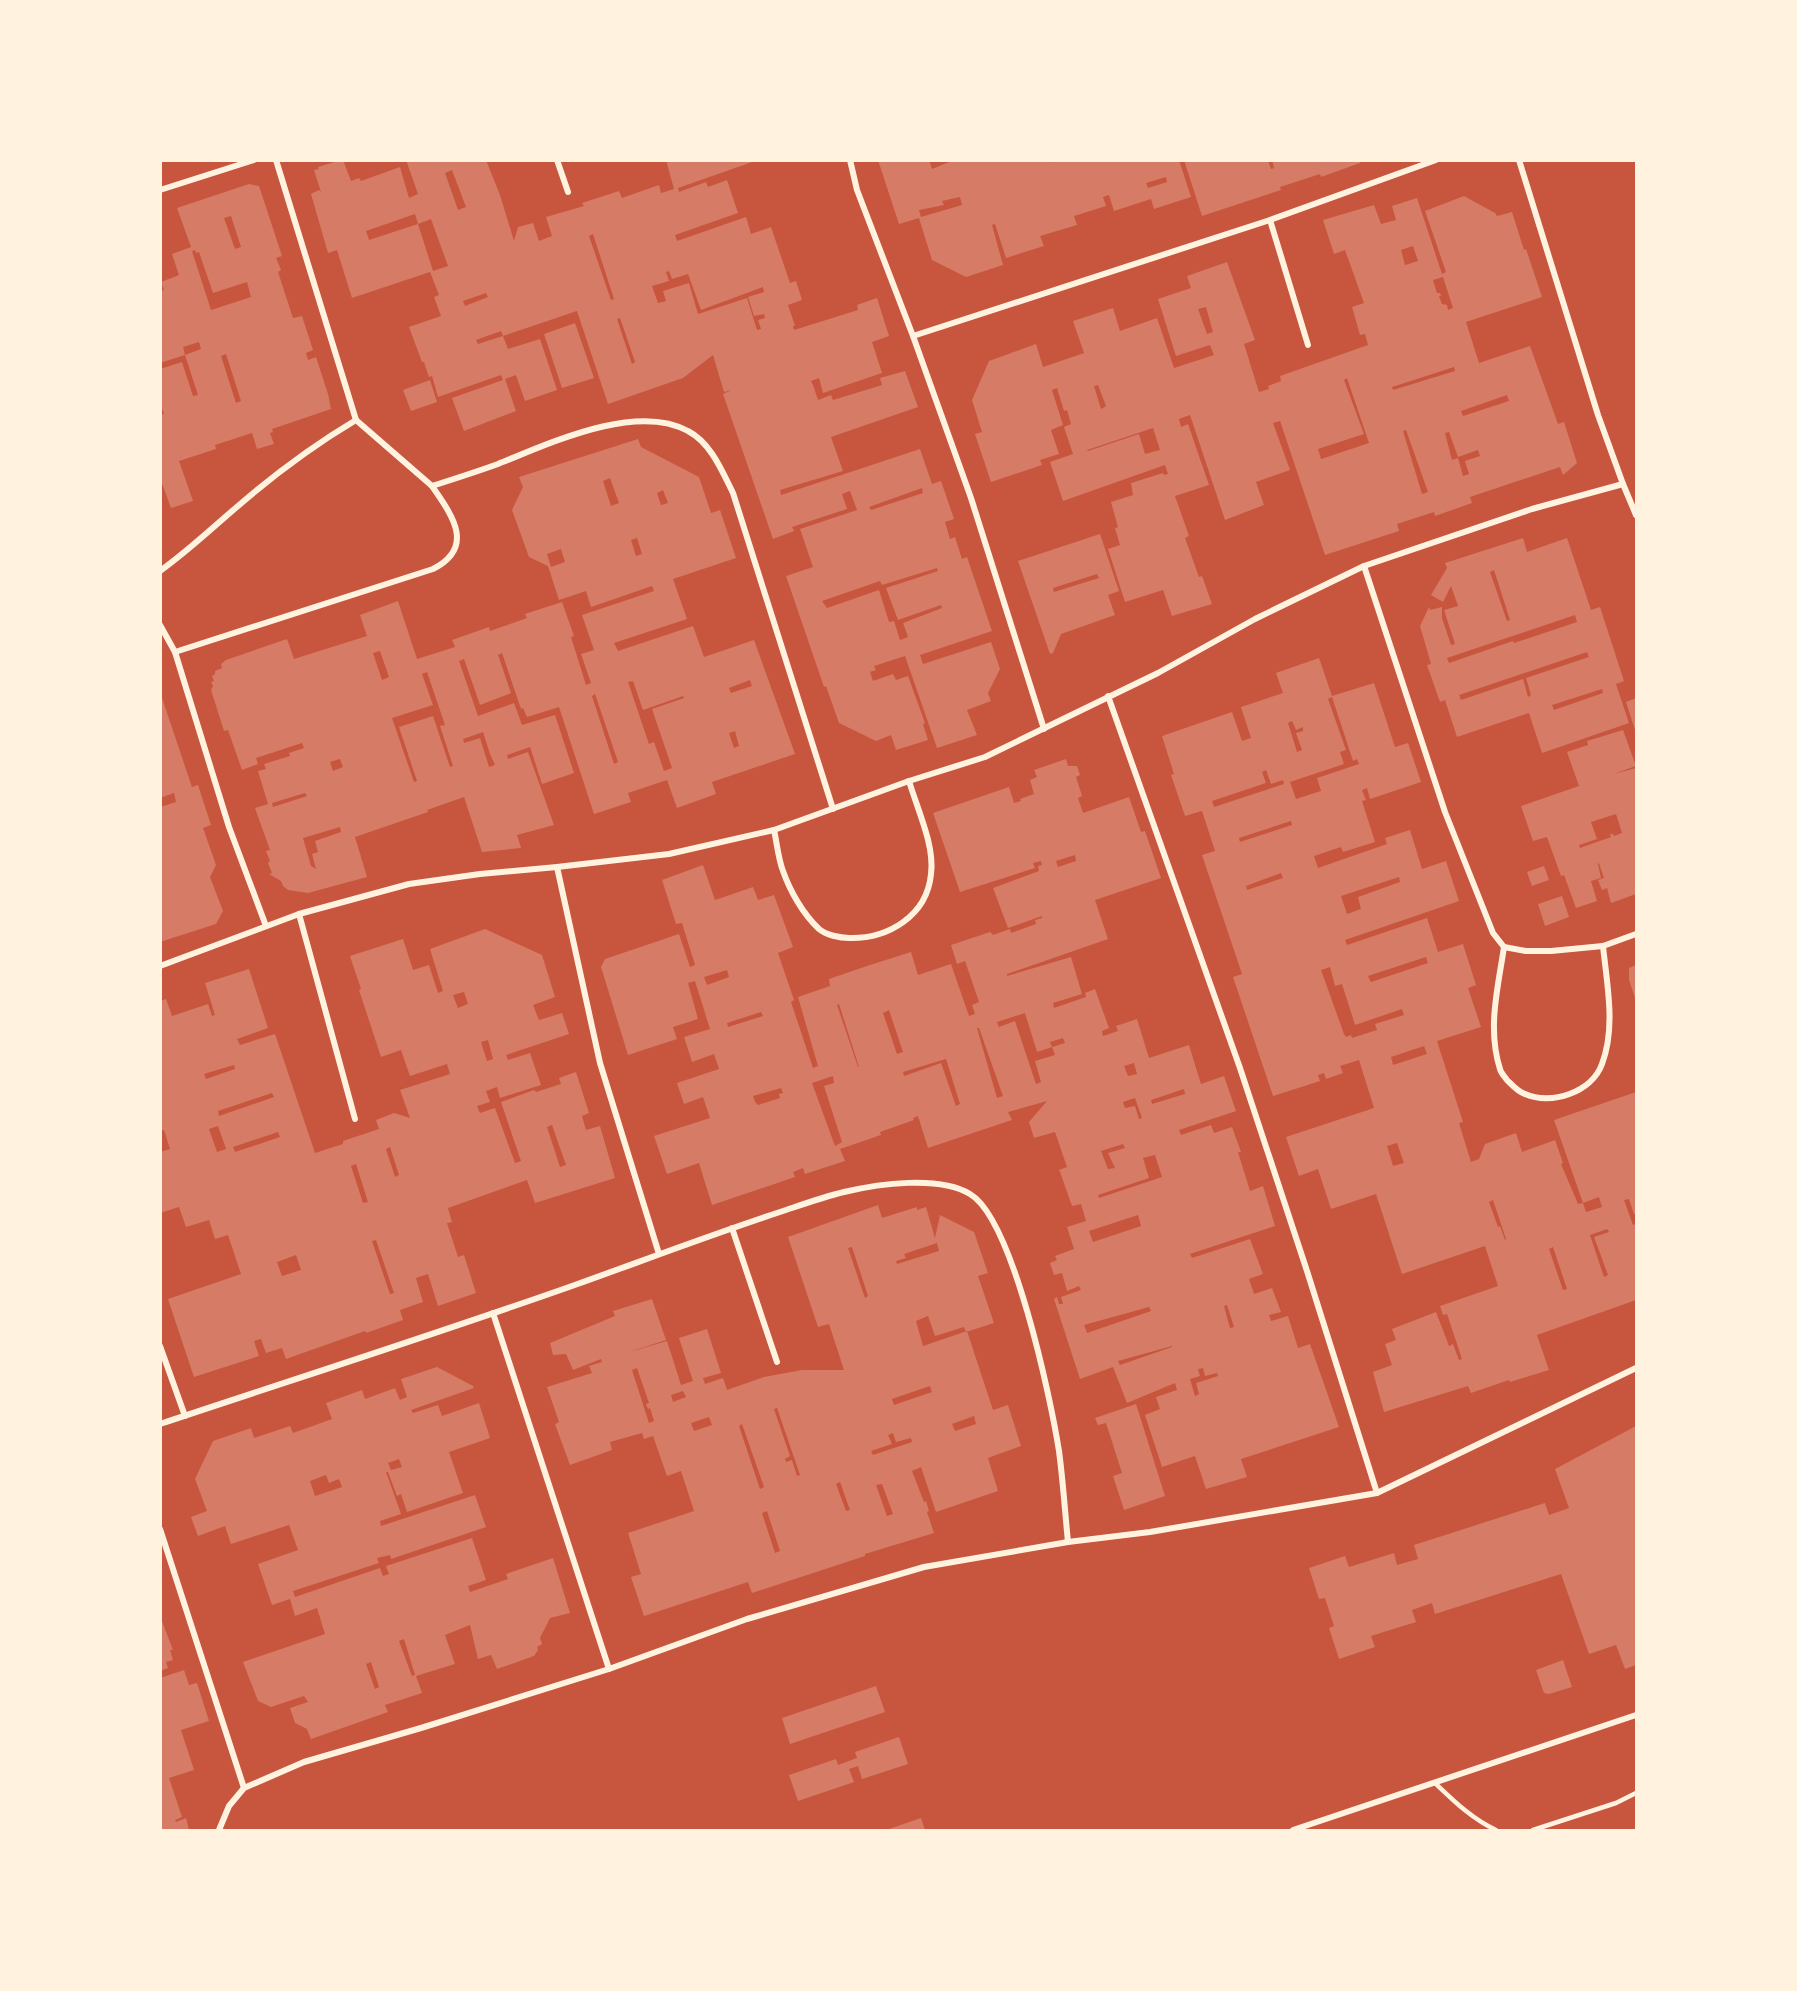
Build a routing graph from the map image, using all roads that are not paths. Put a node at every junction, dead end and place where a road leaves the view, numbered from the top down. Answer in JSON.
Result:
{"nodes":[{"id":1,"x":254,"y":160,"type":"edge"},
{"id":2,"x":276,"y":160,"type":"edge"},
{"id":3,"x":557,"y":160,"type":"edge"},
{"id":4,"x":850,"y":160,"type":"edge"},
{"id":5,"x":1436,"y":160,"type":"edge"},
{"id":6,"x":1519,"y":160,"type":"edge"},
{"id":7,"x":160,"y":190,"type":"edge"},
{"id":8,"x":568,"y":192,"type":"dead end"},
{"id":9,"x":1270,"y":220,"type":"junction"},
{"id":10,"x":913,"y":336,"type":"junction"},
{"id":11,"x":1308,"y":345,"type":"dead end"},
{"id":12,"x":356,"y":420,"type":"junction"},
{"id":13,"x":1623,"y":484,"type":"junction"},
{"id":14,"x":432,"y":486,"type":"junction"},
{"id":15,"x":1636,"y":515,"type":"edge"},
{"id":16,"x":1364,"y":566,"type":"junction"},
{"id":17,"x":160,"y":571,"type":"edge"},
{"id":18,"x":160,"y":625,"type":"edge"},
{"id":19,"x":175,"y":652,"type":"junction"},
{"id":20,"x":1108,"y":696,"type":"junction"},
{"id":21,"x":1044,"y":729,"type":"junction"},
{"id":22,"x":909,"y":781,"type":"junction"},
{"id":23,"x":833,"y":809,"type":"junction"},
{"id":24,"x":774,"y":830,"type":"junction"},
{"id":25,"x":557,"y":867,"type":"junction"},
{"id":26,"x":298,"y":914,"type":"junction"},
{"id":27,"x":266,"y":926,"type":"junction"},
{"id":28,"x":1636,"y":934,"type":"edge"},
{"id":29,"x":1603,"y":946,"type":"junction"},
{"id":30,"x":1504,"y":947,"type":"junction"},
{"id":31,"x":160,"y":966,"type":"edge"},
{"id":32,"x":355,"y":1119,"type":"dead end"},
{"id":33,"x":732,"y":1228,"type":"junction"},
{"id":34,"x":659,"y":1254,"type":"junction"},
{"id":35,"x":493,"y":1313,"type":"junction"},
{"id":36,"x":160,"y":1347,"type":"edge"},
{"id":37,"x":777,"y":1362,"type":"dead end"},
{"id":38,"x":1636,"y":1368,"type":"edge"},
{"id":39,"x":185,"y":1416,"type":"junction"},
{"id":40,"x":160,"y":1424,"type":"edge"},
{"id":41,"x":1377,"y":1493,"type":"junction"},
{"id":42,"x":160,"y":1530,"type":"edge"},
{"id":43,"x":1068,"y":1542,"type":"junction"},
{"id":44,"x":609,"y":1669,"type":"junction"},
{"id":45,"x":1636,"y":1715,"type":"edge"},
{"id":46,"x":1435,"y":1783,"type":"junction"},
{"id":47,"x":244,"y":1788,"type":"junction"},
{"id":48,"x":1636,"y":1793,"type":"edge"},
{"id":49,"x":219,"y":1830,"type":"edge"},
{"id":50,"x":1293,"y":1830,"type":"edge"},
{"id":51,"x":1496,"y":1830,"type":"edge"},
{"id":52,"x":1533,"y":1830,"type":"edge"}],
"edges":[{"from":1,"to":7,"type":"street"},
{"from":2,"to":12,"type":"street"},
{"from":3,"to":8,"type":"street"},
{"from":4,"to":10,"type":"street"},
{"from":5,"to":9,"type":"street"},
{"from":6,"to":13,"type":"street"},
{"from":9,"to":10,"type":"street"},
{"from":9,"to":11,"type":"street"},
{"from":10,"to":21,"type":"street"},
{"from":12,"to":14,"type":"street"},
{"from":12,"to":17,"type":"street"},
{"from":13,"to":15,"type":"street"},
{"from":13,"to":16,"type":"street"},
{"from":14,"to":19,"type":"street"},
{"from":14,"to":23,"type":"street"},
{"from":16,"to":20,"type":"street"},
{"from":16,"to":30,"type":"street"},
{"from":18,"to":19,"type":"street"},
{"from":19,"to":27,"type":"street"},
{"from":20,"to":21,"type":"street"},
{"from":20,"to":41,"type":"street"},
{"from":21,"to":22,"type":"street"},
{"from":22,"to":23,"type":"street"},
{"from":22,"to":24,"type":"street"},
{"from":23,"to":24,"type":"street"},
{"from":24,"to":25,"type":"street"},
{"from":25,"to":26,"type":"street"},
{"from":25,"to":34,"type":"street"},
{"from":26,"to":27,"type":"street"},
{"from":26,"to":32,"type":"street"},
{"from":27,"to":31,"type":"street"},
{"from":28,"to":29,"type":"street"},
{"from":29,"to":30,"type":"street"},
{"from":29,"to":30,"type":"street"},
{"from":33,"to":34,"type":"street"},
{"from":33,"to":37,"type":"street"},
{"from":33,"to":43,"type":"street"},
{"from":34,"to":35,"type":"street"},
{"from":35,"to":39,"type":"street"},
{"from":35,"to":44,"type":"street"},
{"from":36,"to":39,"type":"street"},
{"from":38,"to":41,"type":"street"},
{"from":39,"to":40,"type":"street"},
{"from":41,"to":43,"type":"street"},
{"from":42,"to":47,"type":"street"},
{"from":43,"to":44,"type":"street"},
{"from":44,"to":47,"type":"street"},
{"from":45,"to":46,"type":"street"},
{"from":46,"to":50,"type":"street"},
{"from":46,"to":51,"type":"lane"},
{"from":47,"to":49,"type":"street"},
{"from":48,"to":52,"type":"lane"}]}
